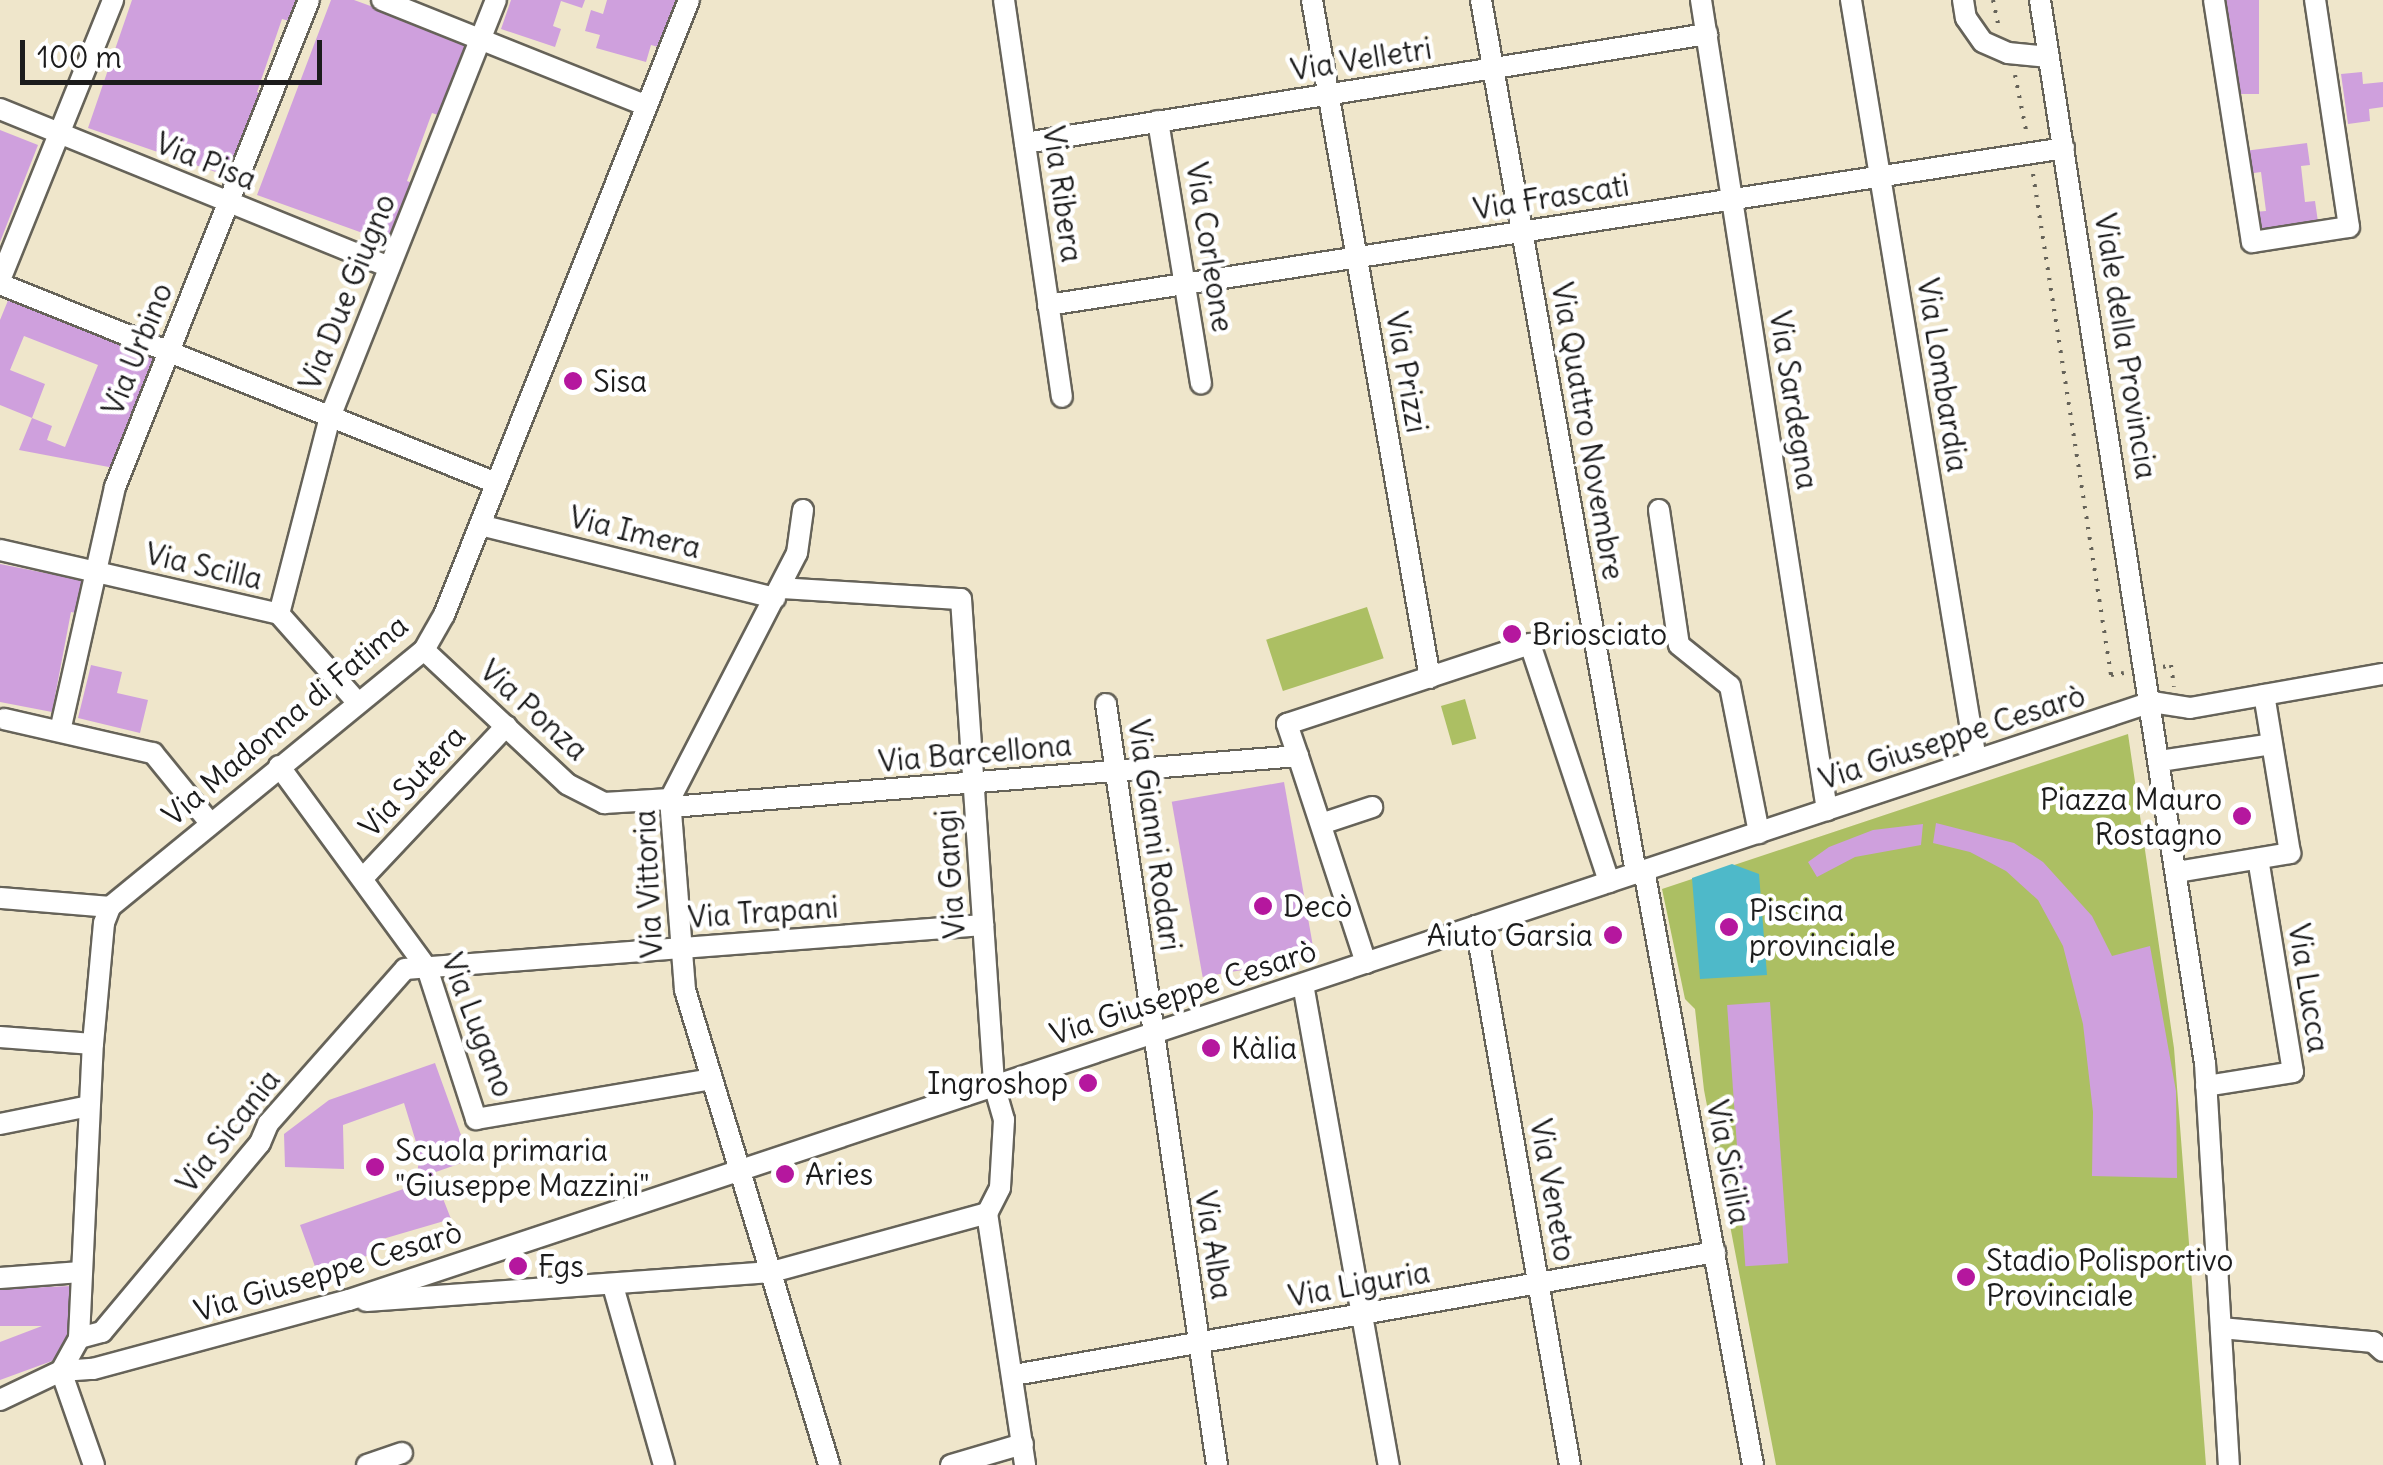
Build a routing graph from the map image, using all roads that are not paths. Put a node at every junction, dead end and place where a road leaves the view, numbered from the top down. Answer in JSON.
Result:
{"nodes":[{"id":1,"x":113,"y":0,"type":"edge"},
{"id":2,"x":309,"y":0,"type":"edge"},
{"id":3,"x":382,"y":0,"type":"edge"},
{"id":4,"x":496,"y":0,"type":"edge"},
{"id":5,"x":689,"y":0,"type":"edge"},
{"id":6,"x":1004,"y":0,"type":"edge"},
{"id":7,"x":1312,"y":0,"type":"edge"},
{"id":8,"x":1482,"y":0,"type":"edge"},
{"id":9,"x":1701,"y":0,"type":"edge"},
{"id":10,"x":1851,"y":0,"type":"edge"},
{"id":11,"x":1963,"y":0,"type":"edge"},
{"id":12,"x":2040,"y":0,"type":"edge"},
{"id":13,"x":2214,"y":0,"type":"edge"},
{"id":14,"x":2315,"y":0,"type":"edge"},
{"id":15,"x":1706,"y":34,"type":"junction"},
{"id":16,"x":480,"y":39,"type":"junction"},
{"id":17,"x":2050,"y":57,"type":"junction"},
{"id":18,"x":1493,"y":68,"type":"junction"},
{"id":19,"x":1328,"y":94,"type":"junction"},
{"id":20,"x":648,"y":106,"type":"junction"},
{"id":21,"x":0,"y":109,"type":"edge"},
{"id":22,"x":1158,"y":122,"type":"junction"},
{"id":23,"x":59,"y":133,"type":"junction"},
{"id":24,"x":1024,"y":143,"type":"junction"},
{"id":25,"x":2064,"y":148,"type":"junction"},
{"id":26,"x":1880,"y":176,"type":"junction"},
{"id":27,"x":1732,"y":199,"type":"junction"},
{"id":28,"x":228,"y":202,"type":"junction"},
{"id":29,"x":1522,"y":232,"type":"junction"},
{"id":30,"x":1356,"y":257,"type":"junction"},
{"id":31,"x":389,"y":267,"type":"junction"},
{"id":32,"x":0,"y":282,"type":"edge"},
{"id":33,"x":1185,"y":284,"type":"junction"},
{"id":34,"x":1048,"y":305,"type":"junction"},
{"id":35,"x":168,"y":352,"type":"junction"},
{"id":36,"x":1201,"y":383,"type":"dead end"},
{"id":37,"x":1062,"y":398,"type":"dead end"},
{"id":38,"x":330,"y":417,"type":"junction"},
{"id":39,"x":496,"y":484,"type":"junction"},
{"id":40,"x":803,"y":510,"type":"dead end"},
{"id":41,"x":1660,"y":510,"type":"dead end"},
{"id":42,"x":480,"y":524,"type":"junction"},
{"id":43,"x":0,"y":550,"type":"edge"},
{"id":44,"x":96,"y":572,"type":"junction"},
{"id":45,"x":778,"y":593,"type":"junction"},
{"id":46,"x":961,"y":599,"type":"joint"},
{"id":47,"x":279,"y":614,"type":"junction"},
{"id":48,"x":424,"y":650,"type":"junction"},
{"id":49,"x":1428,"y":668,"type":"junction"},
{"id":50,"x":2383,"y":674,"type":"edge"},
{"id":51,"x":2264,"y":695,"type":"junction"},
{"id":52,"x":2152,"y":702,"type":"junction"},
{"id":53,"x":358,"y":704,"type":"junction"},
{"id":54,"x":1106,"y":704,"type":"dead end"},
{"id":55,"x":4,"y":719,"type":"dead end"},
{"id":56,"x":506,"y":726,"type":"junction"},
{"id":57,"x":60,"y":732,"type":"junction"},
{"id":58,"x":2272,"y":744,"type":"junction"},
{"id":59,"x":1291,"y":757,"type":"junction"},
{"id":60,"x":1976,"y":760,"type":"junction"},
{"id":61,"x":2160,"y":761,"type":"junction"},
{"id":62,"x":280,"y":766,"type":"junction"},
{"id":63,"x":1116,"y":771,"type":"junction"},
{"id":64,"x":974,"y":783,"type":"junction"},
{"id":65,"x":670,"y":803,"type":"junction"},
{"id":66,"x":1372,"y":807,"type":"dead end"},
{"id":67,"x":1826,"y":810,"type":"junction"},
{"id":68,"x":210,"y":824,"type":"junction"},
{"id":69,"x":1320,"y":824,"type":"junction"},
{"id":70,"x":1758,"y":832,"type":"junction"},
{"id":71,"x":2258,"y":859,"type":"junction"},
{"id":72,"x":1640,"y":872,"type":"junction"},
{"id":73,"x":2176,"y":872,"type":"junction"},
{"id":74,"x":363,"y":878,"type":"junction"},
{"id":75,"x":1609,"y":882,"type":"junction"},
{"id":76,"x":0,"y":898,"type":"edge"},
{"id":77,"x":110,"y":907,"type":"junction"},
{"id":78,"x":983,"y":925,"type":"junction"},
{"id":79,"x":1476,"y":926,"type":"junction"},
{"id":80,"x":682,"y":948,"type":"junction"},
{"id":81,"x":1366,"y":963,"type":"junction"},
{"id":82,"x":428,"y":968,"type":"junction"},
{"id":83,"x":1303,"y":984,"type":"junction"},
{"id":84,"x":1152,"y":1034,"type":"junction"},
{"id":85,"x":0,"y":1037,"type":"edge"},
{"id":86,"x":94,"y":1044,"type":"junction"},
{"id":87,"x":712,"y":1079,"type":"junction"},
{"id":88,"x":994,"y":1085,"type":"junction"},
{"id":89,"x":2206,"y":1086,"type":"junction"},
{"id":90,"x":89,"y":1106,"type":"junction"},
{"id":91,"x":0,"y":1124,"type":"edge"},
{"id":92,"x":742,"y":1170,"type":"junction"},
{"id":93,"x":987,"y":1214,"type":"junction"},
{"id":94,"x":1715,"y":1252,"type":"junction"},
{"id":95,"x":81,"y":1272,"type":"junction"},
{"id":96,"x":772,"y":1272,"type":"junction"},
{"id":97,"x":0,"y":1278,"type":"edge"},
{"id":98,"x":1538,"y":1283,"type":"junction"},
{"id":99,"x":613,"y":1286,"type":"junction"},
{"id":100,"x":348,"y":1300,"type":"junction"},
{"id":101,"x":1362,"y":1314,"type":"junction"},
{"id":102,"x":2220,"y":1328,"type":"junction"},
{"id":103,"x":79,"y":1338,"type":"junction"},
{"id":104,"x":1199,"y":1343,"type":"junction"},
{"id":105,"x":2383,"y":1351,"type":"edge"},
{"id":106,"x":61,"y":1371,"type":"junction"},
{"id":107,"x":1014,"y":1375,"type":"junction"},
{"id":108,"x":0,"y":1400,"type":"edge"},
{"id":109,"x":402,"y":1453,"type":"dead end"},
{"id":110,"x":1024,"y":1454,"type":"edge"},
{"id":111,"x":94,"y":1465,"type":"edge"},
{"id":112,"x":367,"y":1465,"type":"edge"},
{"id":113,"x":664,"y":1465,"type":"edge"},
{"id":114,"x":829,"y":1465,"type":"edge"},
{"id":115,"x":951,"y":1465,"type":"edge"},
{"id":116,"x":1217,"y":1465,"type":"edge"},
{"id":117,"x":1390,"y":1465,"type":"edge"},
{"id":118,"x":1570,"y":1465,"type":"edge"},
{"id":119,"x":1753,"y":1465,"type":"edge"},
{"id":120,"x":2228,"y":1465,"type":"edge"}],
"edges":[{"from":1,"to":23,"type":"street"},
{"from":2,"to":28,"type":"street","name":"Via Urbino"},
{"from":3,"to":16,"type":"street"},
{"from":4,"to":16,"type":"street","name":"Via Due Giugno"},
{"from":5,"to":20,"type":"street","name":"Via Madonna di Fatima"},
{"from":6,"to":24,"type":"street","name":"Via Ribera"},
{"from":7,"to":19,"type":"street","name":"Via Prizzi"},
{"from":8,"to":18,"type":"street","name":"Via Quattro Novembre"},
{"from":9,"to":15,"type":"street","name":"Via Sardegna"},
{"from":10,"to":26,"type":"street","name":"Via Lombardia"},
{"from":11,"to":17,"type":"street"},
{"from":12,"to":17,"type":"street","name":"Viale della Provincia"},
{"from":13,"to":14,"type":"street"},
{"from":15,"to":18,"type":"street","name":"Via Velletri"},
{"from":15,"to":27,"type":"street","name":"Via Sardegna"},
{"from":16,"to":20,"type":"street"},
{"from":16,"to":31,"type":"street","name":"Via Due Giugno"},
{"from":17,"to":25,"type":"street","name":"Viale della Provincia"},
{"from":18,"to":19,"type":"street","name":"Via Velletri"},
{"from":18,"to":29,"type":"street","name":"Via Quattro Novembre"},
{"from":19,"to":22,"type":"street","name":"Via Velletri"},
{"from":19,"to":30,"type":"street","name":"Via Prizzi"},
{"from":20,"to":39,"type":"street","name":"Via Madonna di Fatima"},
{"from":21,"to":23,"type":"street","name":"Via Pisa"},
{"from":22,"to":24,"type":"street","name":"Via Velletri"},
{"from":22,"to":33,"type":"street","name":"Via Corleone"},
{"from":23,"to":28,"type":"street","name":"Via Pisa"},
{"from":23,"to":32,"type":"street"},
{"from":24,"to":34,"type":"street","name":"Via Ribera"},
{"from":25,"to":26,"type":"street","name":"Via Frascati"},
{"from":25,"to":52,"type":"street","name":"Viale della Provincia"},
{"from":26,"to":27,"type":"street","name":"Via Frascati"},
{"from":26,"to":60,"type":"street","name":"Via Lombardia"},
{"from":27,"to":29,"type":"street","name":"Via Frascati"},
{"from":27,"to":67,"type":"street","name":"Via Sardegna"},
{"from":28,"to":31,"type":"street","name":"Via Pisa"},
{"from":28,"to":35,"type":"street","name":"Via Urbino"},
{"from":29,"to":30,"type":"street","name":"Via Frascati"},
{"from":29,"to":72,"type":"street","name":"Via Quattro Novembre"},
{"from":30,"to":33,"type":"street","name":"Via Frascati"},
{"from":30,"to":49,"type":"street","name":"Via Prizzi"},
{"from":31,"to":38,"type":"street","name":"Via Due Giugno"},
{"from":32,"to":35,"type":"street"},
{"from":33,"to":34,"type":"street","name":"Via Frascati"},
{"from":33,"to":36,"type":"street","name":"Via Corleone"},
{"from":34,"to":37,"type":"street","name":"Via Ribera"},
{"from":35,"to":38,"type":"street"},
{"from":35,"to":44,"type":"street","name":"Via Urbino"},
{"from":38,"to":39,"type":"street"},
{"from":38,"to":47,"type":"street","name":"Via Due Giugno"},
{"from":39,"to":42,"type":"street","name":"Via Madonna di Fatima"},
{"from":40,"to":45,"type":"street","name":"Via Vittoria"},
{"from":41,"to":70,"type":"street"},
{"from":42,"to":45,"type":"street","name":"Via Imera"},
{"from":42,"to":48,"type":"street","name":"Via Madonna di Fatima"},
{"from":43,"to":44,"type":"street","name":"Via Scilla"},
{"from":44,"to":47,"type":"street","name":"Via Scilla"},
{"from":44,"to":57,"type":"street","name":"Via Urbino"},
{"from":45,"to":46,"type":"street","name":"Via Imera"},
{"from":45,"to":65,"type":"street","name":"Via Vittoria"},
{"from":46,"to":64,"type":"street","name":"Via Gangi"},
{"from":47,"to":53,"type":"street","name":"Via Scilla"},
{"from":48,"to":53,"type":"street","name":"Via Madonna di Fatima"},
{"from":48,"to":56,"type":"street","name":"Via Ponza"},
{"from":49,"to":59,"type":"street"},
{"from":49,"to":75,"type":"street"},
{"from":50,"to":51,"type":"street","name":"Via Giuseppe Cesarò"},
{"from":51,"to":52,"type":"street","name":"Via Giuseppe Cesarò"},
{"from":51,"to":58,"type":"street"},
{"from":52,"to":60,"type":"street","name":"Via Giuseppe Cesarò"},
{"from":52,"to":61,"type":"street","name":"Viale della Provincia"},
{"from":53,"to":62,"type":"street","name":"Via Madonna di Fatima"},
{"from":54,"to":63,"type":"street","name":"Via Gianni Rodari"},
{"from":55,"to":57,"type":"street"},
{"from":56,"to":65,"type":"street","name":"Via Ponza"},
{"from":56,"to":74,"type":"street","name":"Via Sutera"},
{"from":57,"to":68,"type":"street"},
{"from":58,"to":61,"type":"street"},
{"from":58,"to":71,"type":"street"},
{"from":59,"to":63,"type":"street","name":"Via Barcellona"},
{"from":59,"to":69,"type":"street"},
{"from":60,"to":67,"type":"street","name":"Via Giuseppe Cesarò"},
{"from":61,"to":73,"type":"street","name":"Viale della Provincia"},
{"from":62,"to":68,"type":"street","name":"Via Madonna di Fatima"},
{"from":62,"to":74,"type":"street","name":"Via Lugano"},
{"from":63,"to":64,"type":"street","name":"Via Barcellona"},
{"from":63,"to":84,"type":"street","name":"Via Gianni Rodari"},
{"from":64,"to":65,"type":"street","name":"Via Barcellona"},
{"from":64,"to":78,"type":"street","name":"Via Gangi"},
{"from":65,"to":80,"type":"street","name":"Via Vittoria"},
{"from":66,"to":69,"type":"street"},
{"from":67,"to":70,"type":"street","name":"Via Giuseppe Cesarò"},
{"from":68,"to":77,"type":"street","name":"Via Madonna di Fatima"},
{"from":69,"to":81,"type":"street"},
{"from":70,"to":72,"type":"street","name":"Via Giuseppe Cesarò"},
{"from":71,"to":73,"type":"street"},
{"from":71,"to":89,"type":"street","name":"Via Lucca"},
{"from":72,"to":75,"type":"street","name":"Via Giuseppe Cesarò"},
{"from":72,"to":94,"type":"street","name":"Via Sicilia"},
{"from":73,"to":89,"type":"street","name":"Viale della Provincia"},
{"from":74,"to":82,"type":"street","name":"Via Lugano"},
{"from":75,"to":79,"type":"street","name":"Via Giuseppe Cesarò"},
{"from":76,"to":77,"type":"street"},
{"from":77,"to":86,"type":"street"},
{"from":78,"to":80,"type":"street","name":"Via Trapani"},
{"from":78,"to":88,"type":"street","name":"Via Gangi"},
{"from":79,"to":81,"type":"street","name":"Via Giuseppe Cesarò"},
{"from":79,"to":98,"type":"street","name":"Via Veneto"},
{"from":80,"to":82,"type":"street","name":"Via Trapani"},
{"from":80,"to":87,"type":"street","name":"Via Vittoria"},
{"from":81,"to":83,"type":"street","name":"Via Giuseppe Cesarò"},
{"from":82,"to":87,"type":"street","name":"Via Lugano"},
{"from":82,"to":103,"type":"street","name":"Via Sicania"},
{"from":83,"to":84,"type":"street","name":"Via Giuseppe Cesarò"},
{"from":83,"to":101,"type":"street"},
{"from":84,"to":88,"type":"street","name":"Via Giuseppe Cesarò"},
{"from":84,"to":104,"type":"street","name":"Via Alba"},
{"from":85,"to":86,"type":"street"},
{"from":86,"to":90,"type":"street"},
{"from":87,"to":92,"type":"street","name":"Via Vittoria"},
{"from":88,"to":92,"type":"street","name":"Via Giuseppe Cesarò"},
{"from":88,"to":93,"type":"street","name":"Via Gangi"},
{"from":89,"to":102,"type":"street","name":"Viale della Provincia"},
{"from":90,"to":91,"type":"street"},
{"from":90,"to":95,"type":"street"},
{"from":92,"to":96,"type":"street","name":"Via Vittoria"},
{"from":92,"to":100,"type":"street","name":"Via Giuseppe Cesarò"},
{"from":93,"to":96,"type":"street"},
{"from":93,"to":107,"type":"street"},
{"from":94,"to":98,"type":"street","name":"Via Liguria"},
{"from":94,"to":119,"type":"street","name":"Via Sicilia"},
{"from":95,"to":97,"type":"street"},
{"from":95,"to":103,"type":"street"},
{"from":96,"to":99,"type":"street"},
{"from":96,"to":114,"type":"street","name":"Via Vittoria"},
{"from":98,"to":101,"type":"street","name":"Via Liguria"},
{"from":98,"to":118,"type":"street","name":"Via Veneto"},
{"from":99,"to":100,"type":"street"},
{"from":99,"to":113,"type":"street"},
{"from":100,"to":106,"type":"street","name":"Via Giuseppe Cesarò"},
{"from":101,"to":104,"type":"street","name":"Via Liguria"},
{"from":101,"to":117,"type":"street"},
{"from":102,"to":105,"type":"street"},
{"from":102,"to":120,"type":"street","name":"Viale della Provincia"},
{"from":103,"to":106,"type":"street"},
{"from":104,"to":107,"type":"street","name":"Via Liguria"},
{"from":104,"to":116,"type":"street","name":"Via Alba"},
{"from":106,"to":108,"type":"street"},
{"from":106,"to":111,"type":"street"},
{"from":107,"to":110,"type":"street"},
{"from":109,"to":112,"type":"street"},
{"from":110,"to":115,"type":"street"}]}
